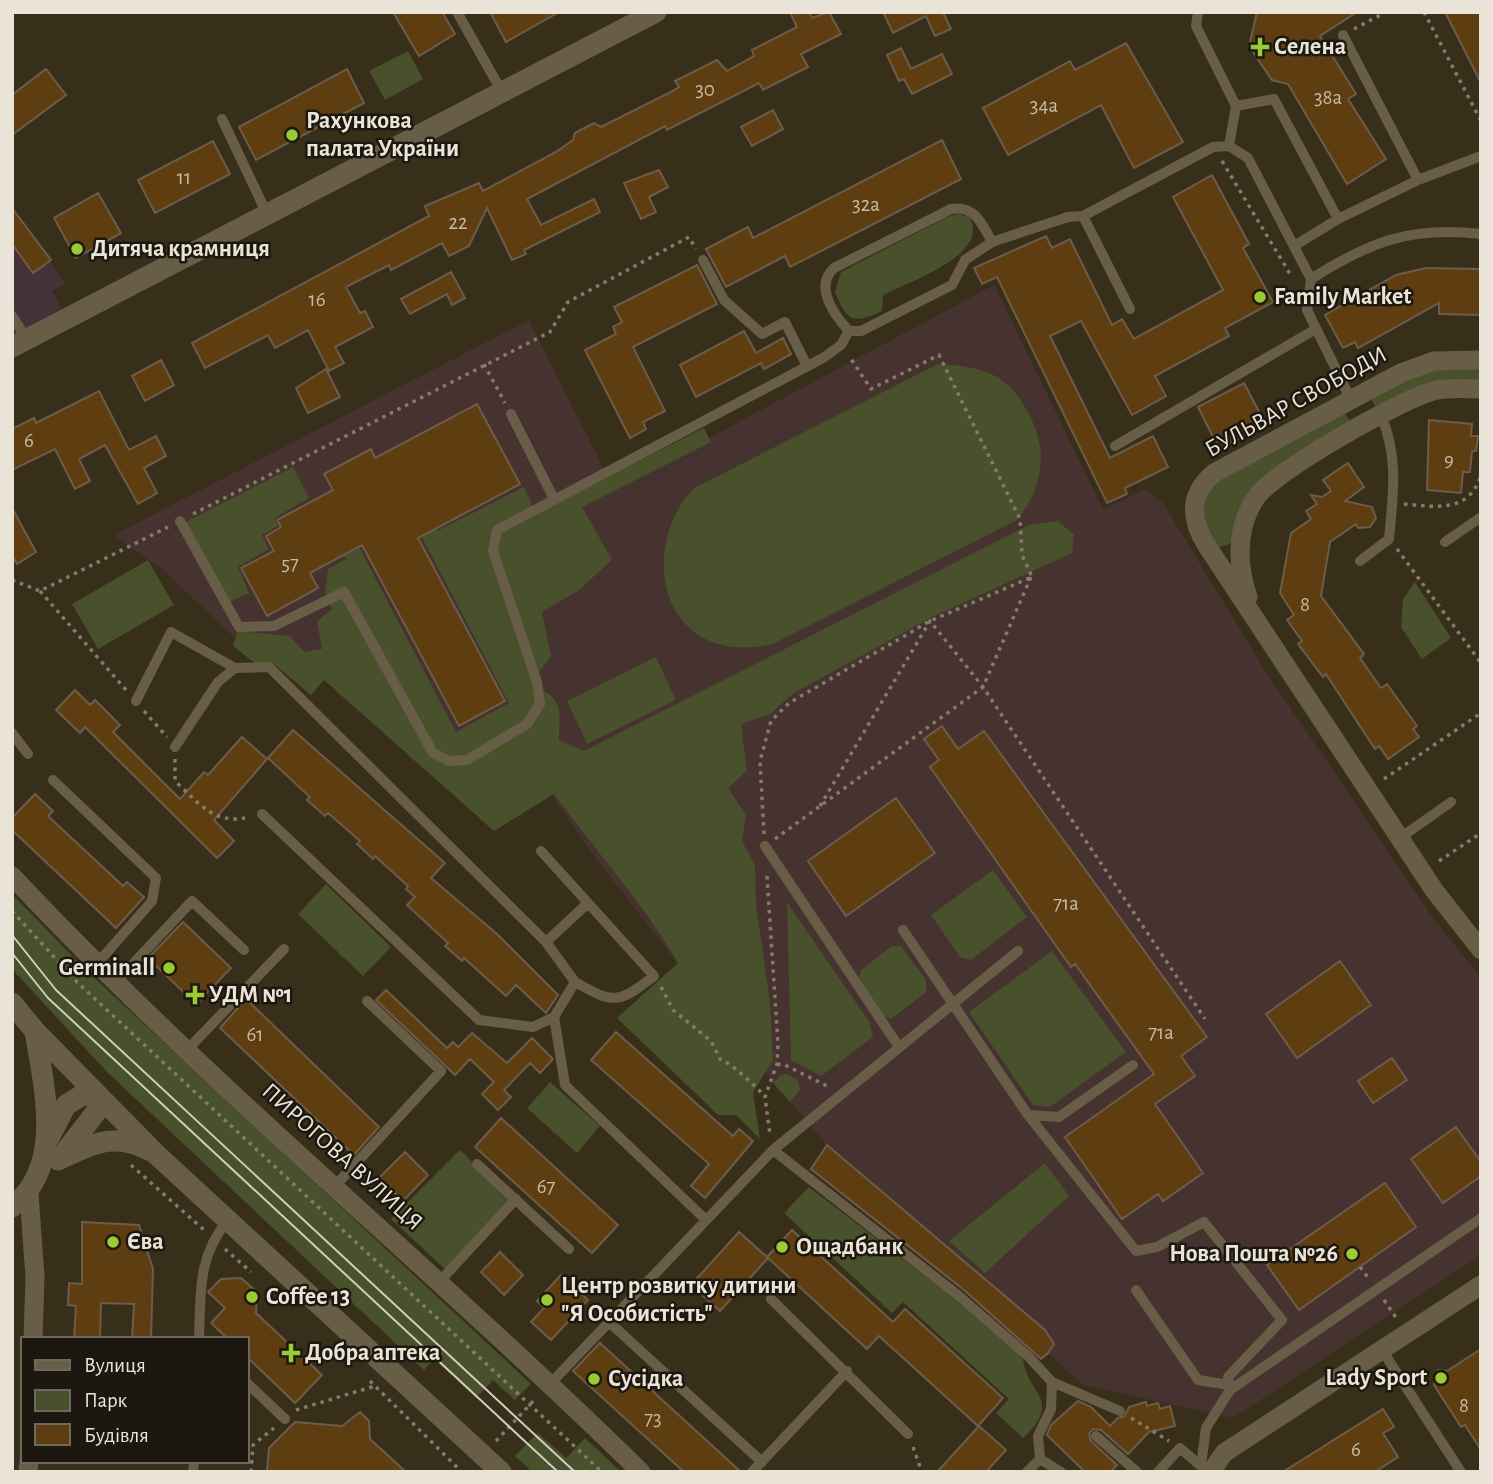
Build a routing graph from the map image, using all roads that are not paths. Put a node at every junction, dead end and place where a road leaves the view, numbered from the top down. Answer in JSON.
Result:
{"nodes":[{"id":1,"x":457,"y":12,"type":"edge"},
{"id":2,"x":656,"y":12,"type":"edge"},
{"id":3,"x":1198,"y":12,"type":"edge"},
{"id":4,"x":1343,"y":35,"type":"road end"},
{"id":5,"x":502,"y":92,"type":"junction"},
{"id":6,"x":1236,"y":106,"type":"junction"},
{"id":7,"x":222,"y":120,"type":"dead end"},
{"id":8,"x":1229,"y":146,"type":"junction"},
{"id":9,"x":1481,"y":156,"type":"edge"},
{"id":10,"x":1418,"y":180,"type":"junction"},
{"id":11,"x":268,"y":216,"type":"junction"},
{"id":12,"x":1083,"y":216,"type":"junction"},
{"id":13,"x":1338,"y":219,"type":"junction"},
{"id":14,"x":1481,"y":234,"type":"edge"},
{"id":15,"x":992,"y":242,"type":"junction"},
{"id":16,"x":1294,"y":246,"type":"junction"},
{"id":17,"x":703,"y":260,"type":"road end"},
{"id":18,"x":1311,"y":279,"type":"junction"},
{"id":19,"x":1130,"y":309,"type":"dead end"},
{"id":20,"x":12,"y":316,"type":"edge"},
{"id":21,"x":1316,"y":329,"type":"junction"},
{"id":22,"x":849,"y":331,"type":"junction"},
{"id":23,"x":20,"y":343,"type":"edge"},
{"id":24,"x":1481,"y":360,"type":"edge"},
{"id":25,"x":807,"y":366,"type":"junction"},
{"id":26,"x":1481,"y":390,"type":"edge"},
{"id":27,"x":1351,"y":400,"type":"junction"},
{"id":28,"x":511,"y":414,"type":"road end"},
{"id":29,"x":1373,"y":421,"type":"junction"},
{"id":30,"x":1115,"y":446,"type":"dead end"},
{"id":31,"x":554,"y":499,"type":"junction"},
{"id":32,"x":1481,"y":517,"type":"edge"},
{"id":33,"x":180,"y":521,"type":"road end"},
{"id":34,"x":1445,"y":542,"type":"dead end"},
{"id":35,"x":1360,"y":561,"type":"dead end"},
{"id":36,"x":1254,"y":615,"type":"junction"},
{"id":37,"x":235,"y":668,"type":"junction"},
{"id":38,"x":136,"y":701,"type":"road end"},
{"id":39,"x":12,"y":733,"type":"edge"},
{"id":40,"x":175,"y":747,"type":"road end"},
{"id":41,"x":28,"y":754,"type":"dead end"},
{"id":42,"x":53,"y":780,"type":"dead end"},
{"id":43,"x":1451,"y":802,"type":"dead end"},
{"id":44,"x":262,"y":814,"type":"road end"},
{"id":45,"x":1400,"y":838,"type":"junction"},
{"id":46,"x":765,"y":846,"type":"road end"},
{"id":47,"x":541,"y":851,"type":"dead end"},
{"id":48,"x":12,"y":876,"type":"edge"},
{"id":49,"x":588,"y":903,"type":"junction"},
{"id":50,"x":903,"y":930,"type":"dead end"},
{"id":51,"x":545,"y":942,"type":"junction"},
{"id":52,"x":284,"y":949,"type":"dead end"},
{"id":53,"x":244,"y":950,"type":"dead end"},
{"id":54,"x":1481,"y":950,"type":"edge"},
{"id":55,"x":1018,"y":951,"type":"dead end"},
{"id":56,"x":95,"y":965,"type":"junction"},
{"id":57,"x":576,"y":982,"type":"junction"},
{"id":58,"x":114,"y":983,"type":"junction"},
{"id":59,"x":367,"y":1001,"type":"dead end"},
{"id":60,"x":12,"y":1003,"type":"edge"},
{"id":61,"x":954,"y":1003,"type":"junction"},
{"id":62,"x":554,"y":1017,"type":"junction"},
{"id":63,"x":36,"y":1031,"type":"junction"},
{"id":64,"x":899,"y":1048,"type":"junction"},
{"id":65,"x":187,"y":1050,"type":"junction"},
{"id":66,"x":1133,"y":1065,"type":"dead end"},
{"id":67,"x":95,"y":1093,"type":"junction"},
{"id":68,"x":1028,"y":1115,"type":"junction"},
{"id":69,"x":773,"y":1150,"type":"junction"},
{"id":70,"x":52,"y":1154,"type":"junction"},
{"id":71,"x":157,"y":1155,"type":"junction"},
{"id":72,"x":477,"y":1164,"type":"dead end"},
{"id":73,"x":335,"y":1186,"type":"junction"},
{"id":74,"x":26,"y":1193,"type":"edge"},
{"id":75,"x":516,"y":1199,"type":"junction"},
{"id":76,"x":1481,"y":1217,"type":"edge"},
{"id":77,"x":228,"y":1220,"type":"junction"},
{"id":78,"x":706,"y":1220,"type":"junction"},
{"id":79,"x":569,"y":1249,"type":"dead end"},
{"id":80,"x":440,"y":1281,"type":"junction"},
{"id":81,"x":1481,"y":1285,"type":"edge"},
{"id":82,"x":1136,"y":1290,"type":"dead end"},
{"id":83,"x":771,"y":1299,"type":"dead end"},
{"id":84,"x":609,"y":1322,"type":"junction"},
{"id":85,"x":33,"y":1337,"type":"edge"},
{"id":86,"x":199,"y":1337,"type":"edge"},
{"id":87,"x":1382,"y":1350,"type":"junction"},
{"id":88,"x":847,"y":1371,"type":"junction"},
{"id":89,"x":1052,"y":1382,"type":"junction"},
{"id":90,"x":248,"y":1384,"type":"edge"},
{"id":91,"x":550,"y":1384,"type":"junction"},
{"id":92,"x":1230,"y":1387,"type":"junction"},
{"id":93,"x":1120,"y":1411,"type":"road end"},
{"id":94,"x":285,"y":1419,"type":"dead end"},
{"id":95,"x":908,"y":1434,"type":"road end"},
{"id":96,"x":1096,"y":1436,"type":"dead end"},
{"id":97,"x":1040,"y":1459,"type":"junction"},
{"id":98,"x":762,"y":1462,"type":"junction"},
{"id":99,"x":1206,"y":1470,"type":"edge"},
{"id":100,"x":500,"y":1472,"type":"edge"},
{"id":101,"x":641,"y":1472,"type":"edge"},
{"id":102,"x":752,"y":1472,"type":"edge"},
{"id":103,"x":1027,"y":1472,"type":"edge"},
{"id":104,"x":1061,"y":1472,"type":"edge"},
{"id":105,"x":1137,"y":1472,"type":"edge"},
{"id":106,"x":1158,"y":1472,"type":"edge"},
{"id":107,"x":1461,"y":1472,"type":"edge"}],
"edges":[{"from":1,"to":5,"type":"lane"},
{"from":2,"to":5,"type":"main road"},
{"from":3,"to":6,"type":"lane"},
{"from":4,"to":10,"type":"lane"},
{"from":5,"to":11,"type":"main road"},
{"from":6,"to":8,"type":"lane"},
{"from":6,"to":13,"type":"lane"},
{"from":7,"to":11,"type":"lane"},
{"from":8,"to":12,"type":"lane"},
{"from":8,"to":16,"type":"lane"},
{"from":9,"to":10,"type":"lane"},
{"from":10,"to":13,"type":"lane"},
{"from":11,"to":23,"type":"main road"},
{"from":12,"to":15,"type":"lane"},
{"from":12,"to":19,"type":"lane"},
{"from":13,"to":16,"type":"lane"},
{"from":14,"to":18,"type":"lane"},
{"from":15,"to":22,"type":"lane"},
{"from":15,"to":22,"type":"lane"},
{"from":16,"to":18,"type":"lane"},
{"from":17,"to":25,"type":"lane"},
{"from":18,"to":21,"type":"lane"},
{"from":20,"to":23,"type":"lane"},
{"from":21,"to":27,"type":"lane"},
{"from":21,"to":30,"type":"lane"},
{"from":22,"to":25,"type":"lane"},
{"from":24,"to":27,"type":"street","name":"БУЛЬВАР СВОБОДИ"},
{"from":25,"to":31,"type":"lane"},
{"from":26,"to":29,"type":"street","name":"БУЛЬВАР СВОБОДИ"},
{"from":27,"to":29,"type":"street"},
{"from":27,"to":36,"type":"street","name":"БУЛЬВАР СВОБОДИ"},
{"from":28,"to":31,"type":"lane"},
{"from":29,"to":35,"type":"lane"},
{"from":29,"to":36,"type":"street","name":"БУЛЬВАР СВОБОДИ"},
{"from":31,"to":33,"type":"lane"},
{"from":32,"to":34,"type":"lane"},
{"from":36,"to":45,"type":"street","name":"БУЛЬВАР СВОБОДИ"},
{"from":37,"to":38,"type":"lane"},
{"from":37,"to":40,"type":"lane"},
{"from":37,"to":51,"type":"lane"},
{"from":39,"to":41,"type":"lane"},
{"from":42,"to":56,"type":"lane"},
{"from":43,"to":45,"type":"lane"},
{"from":44,"to":62,"type":"lane"},
{"from":45,"to":54,"type":"street","name":"БУЛЬВАР СВОБОДИ"},
{"from":46,"to":64,"type":"lane"},
{"from":47,"to":49,"type":"lane"},
{"from":48,"to":56,"type":"street","name":"ПИРОГОВА ВУЛИЦЯ"},
{"from":49,"to":51,"type":"lane"},
{"from":49,"to":57,"type":"lane"},
{"from":50,"to":61,"type":"lane"},
{"from":51,"to":57,"type":"lane"},
{"from":52,"to":65,"type":"lane"},
{"from":53,"to":58,"type":"lane"},
{"from":55,"to":61,"type":"lane"},
{"from":56,"to":58,"type":"street","name":"ПИРОГОВА ВУЛИЦЯ"},
{"from":57,"to":62,"type":"lane"},
{"from":58,"to":65,"type":"street","name":"ПИРОГОВА ВУЛИЦЯ"},
{"from":59,"to":73,"type":"lane"},
{"from":60,"to":63,"type":"main road"},
{"from":61,"to":64,"type":"lane"},
{"from":61,"to":68,"type":"lane"},
{"from":62,"to":78,"type":"lane"},
{"from":63,"to":67,"type":"main road"},
{"from":63,"to":70,"type":"main road"},
{"from":64,"to":69,"type":"lane"},
{"from":65,"to":73,"type":"street","name":"ПИРОГОВА ВУЛИЦЯ"},
{"from":66,"to":68,"type":"lane"},
{"from":67,"to":70,"type":"main road"},
{"from":67,"to":70,"type":"main road"},
{"from":67,"to":71,"type":"main road"},
{"from":68,"to":92,"type":"lane"},
{"from":69,"to":78,"type":"lane"},
{"from":69,"to":89,"type":"lane"},
{"from":70,"to":71,"type":"main road"},
{"from":70,"to":74,"type":"main road"},
{"from":71,"to":77,"type":"main road"},
{"from":72,"to":75,"type":"lane"},
{"from":73,"to":80,"type":"street","name":"ПИРОГОВА ВУЛИЦЯ"},
{"from":74,"to":85,"type":"street"},
{"from":75,"to":79,"type":"lane"},
{"from":75,"to":80,"type":"lane"},
{"from":76,"to":92,"type":"lane"},
{"from":77,"to":86,"type":"lane"},
{"from":77,"to":100,"type":"main road"},
{"from":78,"to":84,"type":"lane"},
{"from":80,"to":91,"type":"street","name":"ПИРОГОВА ВУЛИЦЯ"},
{"from":81,"to":87,"type":"street"},
{"from":82,"to":92,"type":"lane"},
{"from":83,"to":88,"type":"lane"},
{"from":84,"to":91,"type":"lane"},
{"from":84,"to":98,"type":"lane"},
{"from":87,"to":99,"type":"street"},
{"from":87,"to":107,"type":"lane"},
{"from":88,"to":95,"type":"lane"},
{"from":88,"to":98,"type":"lane"},
{"from":89,"to":93,"type":"lane"},
{"from":89,"to":97,"type":"lane"},
{"from":90,"to":94,"type":"lane"},
{"from":91,"to":101,"type":"street","name":"ПИРОГОВА ВУЛИЦЯ"},
{"from":92,"to":99,"type":"lane"},
{"from":96,"to":105,"type":"lane"},
{"from":97,"to":103,"type":"lane"},
{"from":97,"to":104,"type":"lane"},
{"from":98,"to":102,"type":"lane"},
{"from":99,"to":106,"type":"lane"}]}
